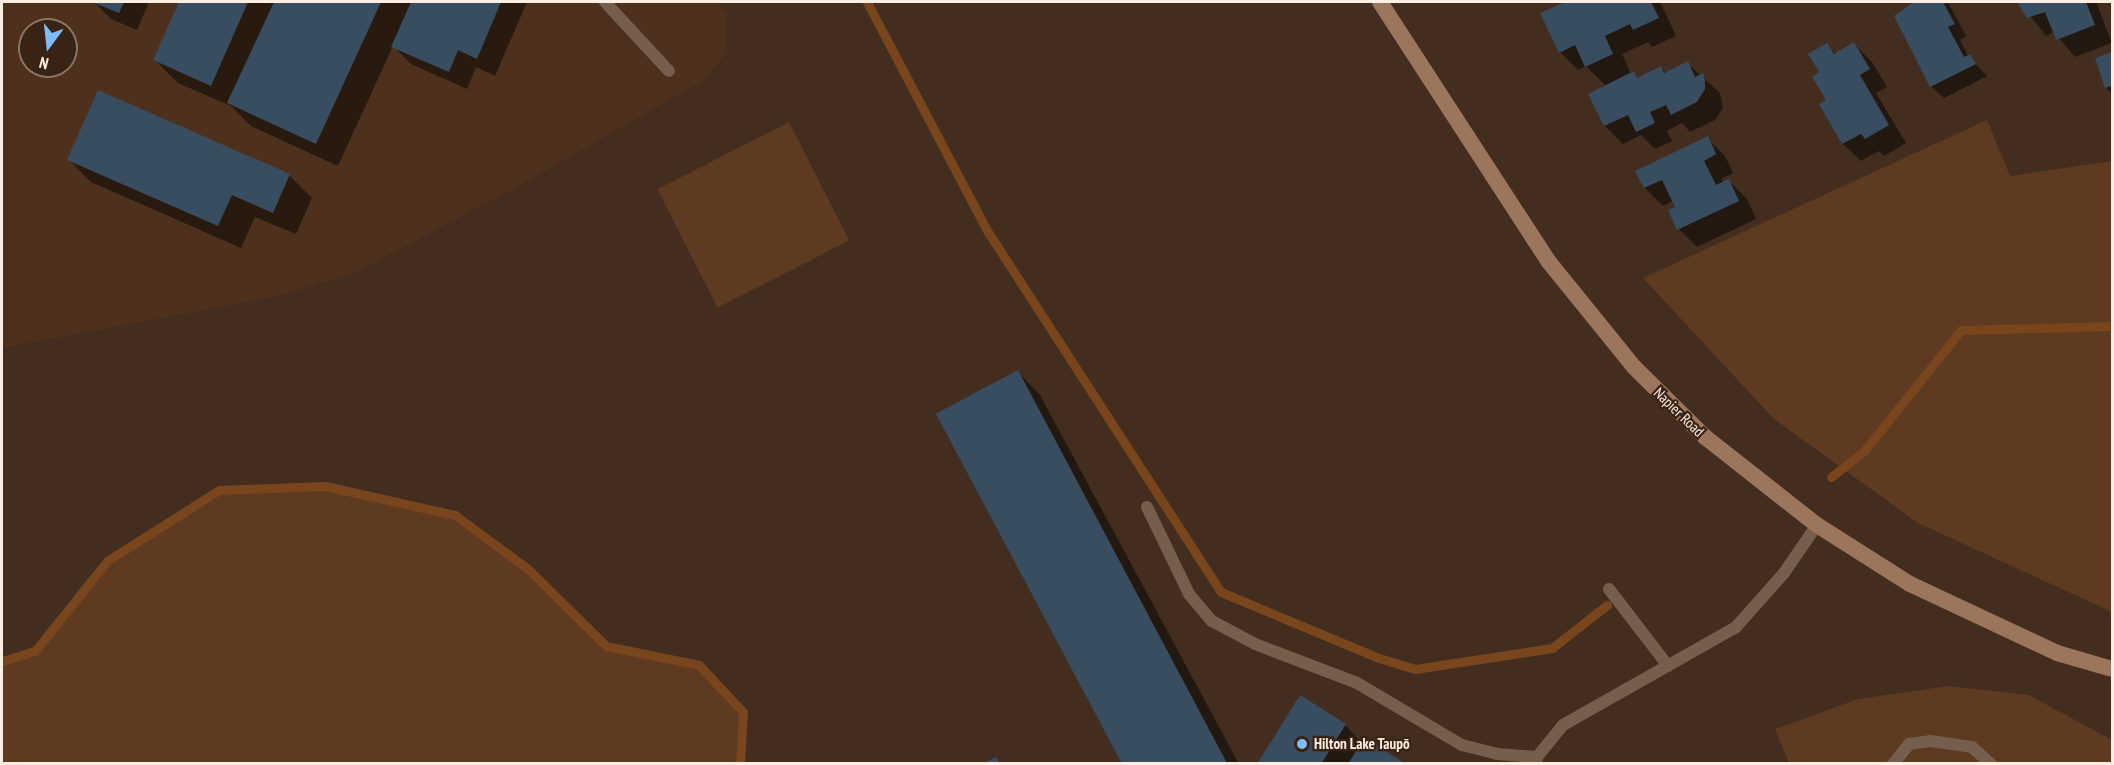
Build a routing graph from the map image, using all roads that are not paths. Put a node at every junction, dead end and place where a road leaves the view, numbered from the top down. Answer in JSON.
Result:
{"nodes":[{"id":1,"x":605,"y":2,"type":"edge"},
{"id":2,"x":1380,"y":2,"type":"edge"},
{"id":3,"x":669,"y":70,"type":"dead end"},
{"id":4,"x":1147,"y":507,"type":"dead end"},
{"id":5,"x":1817,"y":525,"type":"junction"},
{"id":6,"x":1609,"y":589,"type":"dead end"},
{"id":7,"x":1668,"y":666,"type":"junction"},
{"id":8,"x":2112,"y":669,"type":"edge"},
{"id":9,"x":1537,"y":760,"type":"edge"},
{"id":10,"x":1893,"y":764,"type":"edge"},
{"id":11,"x":1991,"y":764,"type":"edge"}],
"edges":[{"from":1,"to":3,"type":"lane"},
{"from":2,"to":5,"type":"main road","name":"Napier Road"},
{"from":4,"to":9,"type":"lane"},
{"from":5,"to":7,"type":"lane"},
{"from":5,"to":8,"type":"main road","name":"Napier Road"},
{"from":6,"to":7,"type":"lane"},
{"from":7,"to":9,"type":"lane"},
{"from":10,"to":11,"type":"lane"}]}
